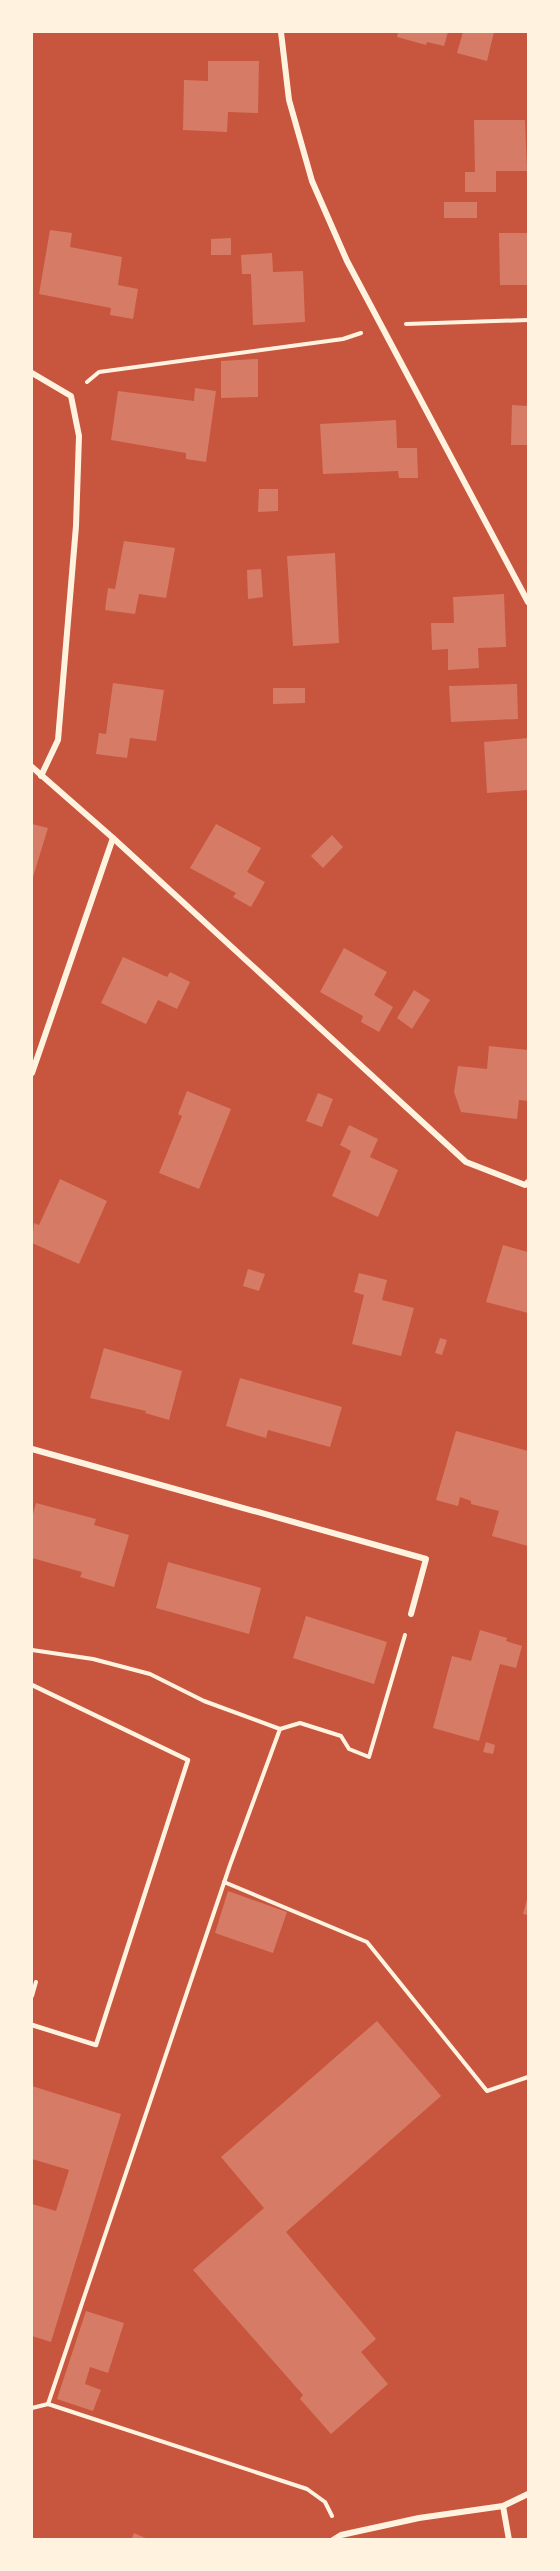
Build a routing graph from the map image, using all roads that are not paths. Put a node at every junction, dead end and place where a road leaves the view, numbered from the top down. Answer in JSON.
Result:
{"nodes":[{"id":1,"x":281,"y":32,"type":"edge"},
{"id":2,"x":32,"y":373,"type":"edge"},
{"id":3,"x":528,"y":602,"type":"edge"},
{"id":4,"x":32,"y":767,"type":"edge"},
{"id":5,"x":41,"y":776,"type":"junction"},
{"id":6,"x":113,"y":838,"type":"junction"},
{"id":7,"x":32,"y":1074,"type":"edge"},
{"id":8,"x":527,"y":1184,"type":"edge"},
{"id":9,"x":32,"y":1449,"type":"edge"},
{"id":10,"x":411,"y":1614,"type":"road end"},
{"id":11,"x":32,"y":1685,"type":"edge"},
{"id":12,"x":32,"y":2025,"type":"edge"},
{"id":13,"x":528,"y":2494,"type":"edge"},
{"id":14,"x":503,"y":2506,"type":"junction"},
{"id":15,"x":333,"y":2540,"type":"edge"},
{"id":16,"x":509,"y":2540,"type":"edge"}],
"edges":[{"from":1,"to":3,"type":"street"},
{"from":2,"to":5,"type":"street"},
{"from":4,"to":5,"type":"street"},
{"from":5,"to":6,"type":"street"},
{"from":6,"to":7,"type":"street"},
{"from":6,"to":8,"type":"street"},
{"from":9,"to":10,"type":"street"},
{"from":11,"to":12,"type":"lane"},
{"from":13,"to":14,"type":"street"},
{"from":14,"to":15,"type":"street"},
{"from":14,"to":16,"type":"street"}]}
